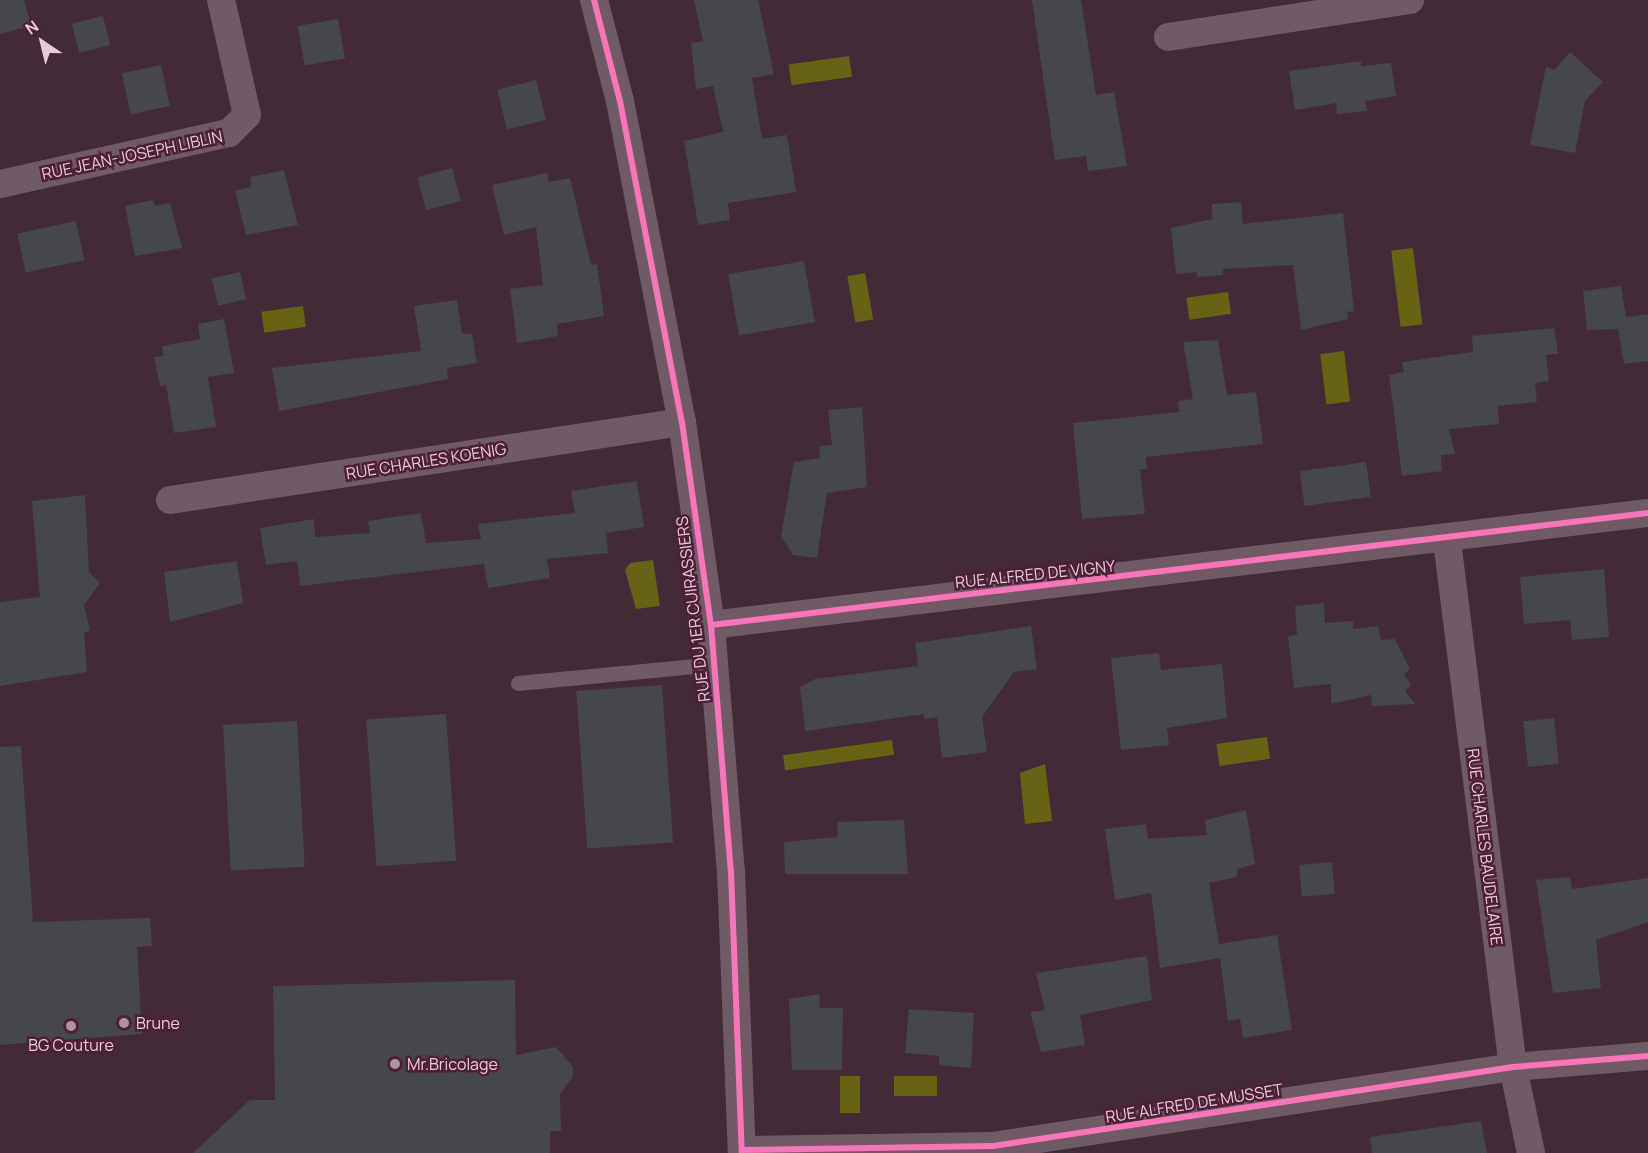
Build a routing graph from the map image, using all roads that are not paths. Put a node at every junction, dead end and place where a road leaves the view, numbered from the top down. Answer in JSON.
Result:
{"nodes":[{"id":1,"x":221,"y":0,"type":"edge"},
{"id":2,"x":594,"y":0,"type":"edge"},
{"id":3,"x":1410,"y":0,"type":"edge"},
{"id":4,"x":1168,"y":37,"type":"dead end"},
{"id":5,"x":0,"y":184,"type":"edge"},
{"id":6,"x":682,"y":422,"type":"junction"},
{"id":7,"x":170,"y":500,"type":"dead end"},
{"id":8,"x":1648,"y":513,"type":"edge"},
{"id":9,"x":1447,"y":541,"type":"junction"},
{"id":10,"x":711,"y":625,"type":"junction"},
{"id":11,"x":714,"y":664,"type":"junction"},
{"id":12,"x":518,"y":682,"type":"dead end"},
{"id":13,"x":1648,"y":1056,"type":"edge"},
{"id":14,"x":1512,"y":1067,"type":"junction"},
{"id":15,"x":1104,"y":1142,"type":"edge"},
{"id":16,"x":742,"y":1152,"type":"edge"},
{"id":17,"x":1531,"y":1153,"type":"edge"}],
"edges":[{"from":1,"to":5,"type":"street","name":"RUE JEAN-JOSEPH LIBLIN"},
{"from":2,"to":6,"type":"street","name":"RUE DU 1ER CUIRASSIERS"},
{"from":3,"to":4,"type":"street"},
{"from":6,"to":7,"type":"street","name":"RUE CHARLES KOENIG"},
{"from":6,"to":10,"type":"street","name":"RUE DU 1ER CUIRASSIERS"},
{"from":8,"to":9,"type":"street","name":"RUE ALFRED DE VIGNY"},
{"from":9,"to":10,"type":"street","name":"RUE ALFRED DE VIGNY"},
{"from":9,"to":14,"type":"street","name":"RUE CHARLES BAUDELAIRE"},
{"from":10,"to":11,"type":"street","name":"RUE DU 1ER CUIRASSIERS"},
{"from":11,"to":12,"type":"lane"},
{"from":11,"to":16,"type":"street","name":"RUE DU 1ER CUIRASSIERS"},
{"from":13,"to":14,"type":"street","name":"RUE ALFRED DE MUSSET"},
{"from":14,"to":15,"type":"street","name":"RUE ALFRED DE MUSSET"},
{"from":14,"to":17,"type":"street","name":"RUE CHARLES BAUDELAIRE"},
{"from":15,"to":16,"type":"street","name":"RUE ALFRED DE MUSSET"}]}
